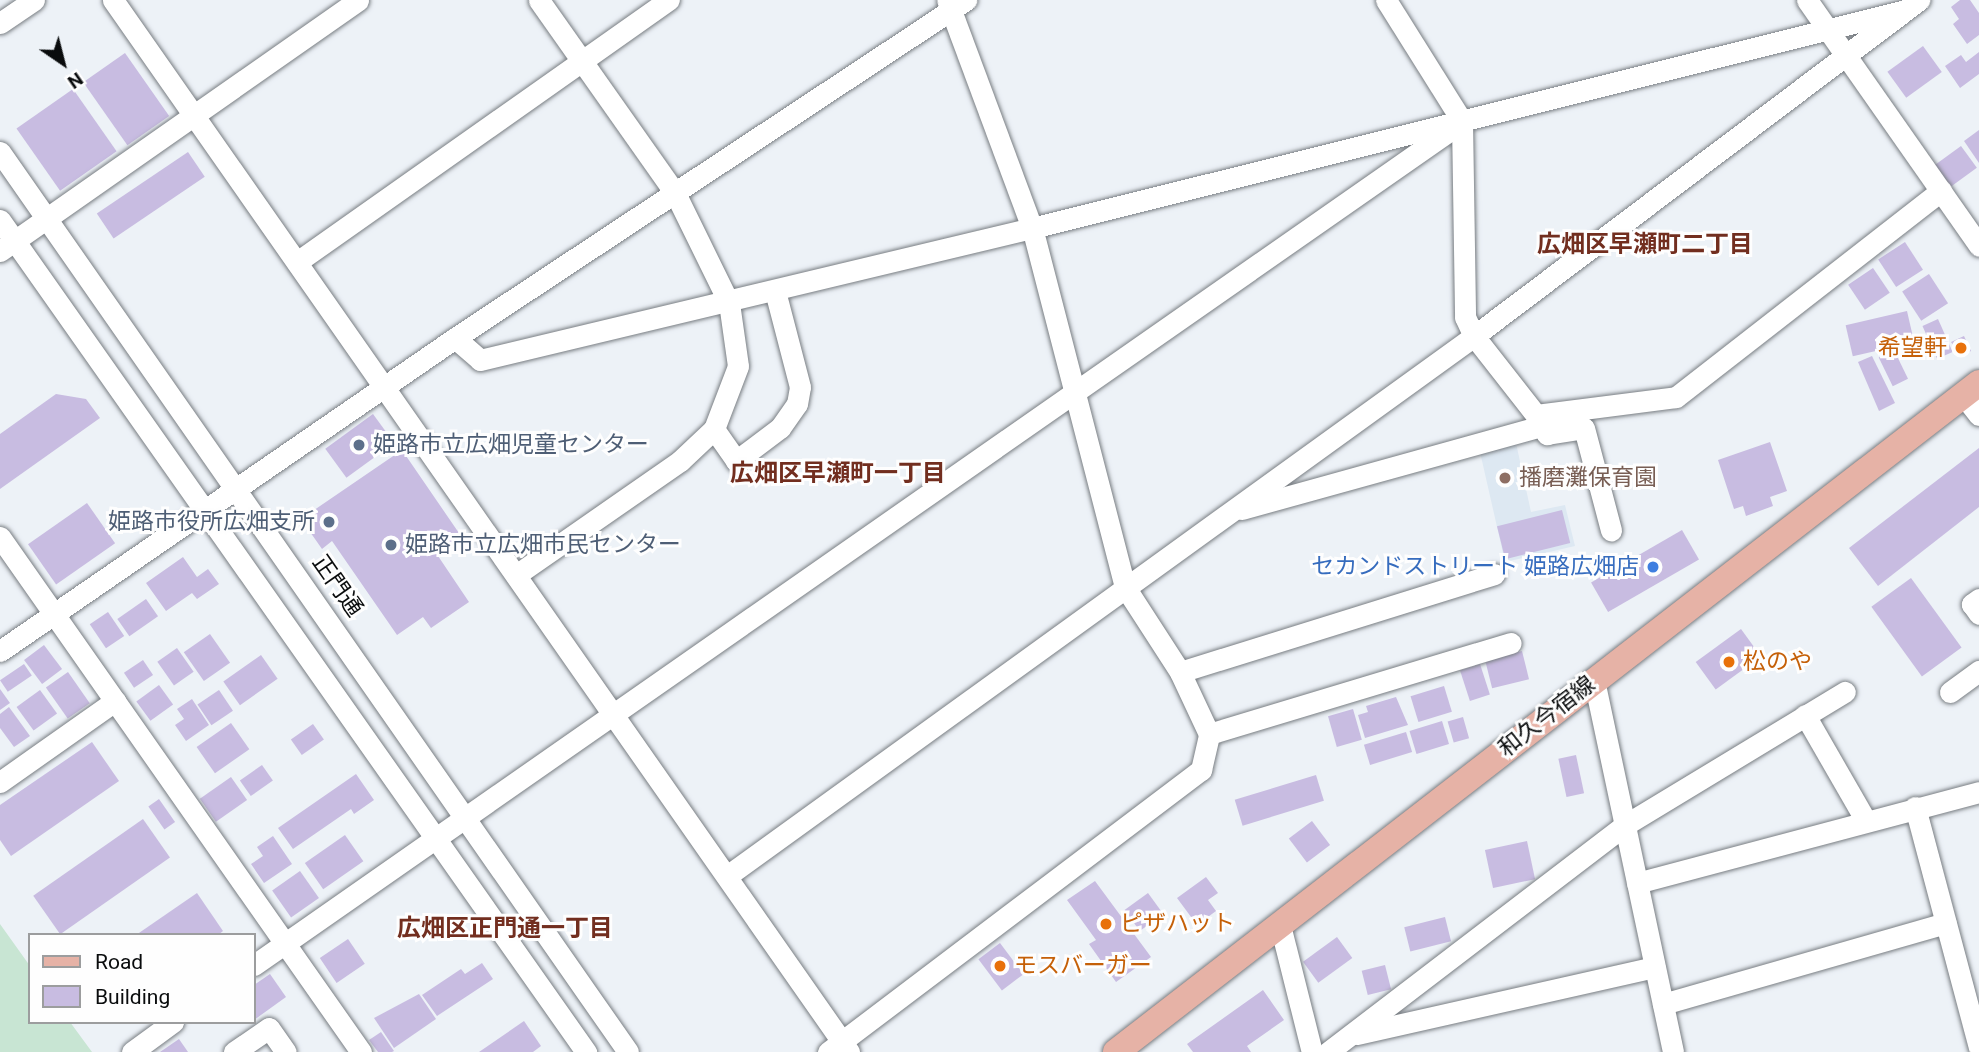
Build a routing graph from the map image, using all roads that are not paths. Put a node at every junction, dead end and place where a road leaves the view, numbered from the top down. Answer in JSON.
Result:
{"nodes":[{"id":1,"x":34,"y":0,"type":"edge"},
{"id":2,"x":113,"y":0,"type":"edge"},
{"id":3,"x":358,"y":0,"type":"edge"},
{"id":4,"x":539,"y":0,"type":"edge"},
{"id":5,"x":668,"y":0,"type":"edge"},
{"id":6,"x":1386,"y":0,"type":"edge"},
{"id":7,"x":1807,"y":0,"type":"edge"},
{"id":8,"x":955,"y":3,"type":"edge"},
{"id":9,"x":1910,"y":6,"type":"edge"},
{"id":10,"x":0,"y":23,"type":"edge"},
{"id":11,"x":1827,"y":29,"type":"junction"},
{"id":12,"x":1845,"y":55,"type":"junction"},
{"id":13,"x":582,"y":61,"type":"junction"},
{"id":14,"x":194,"y":115,"type":"junction"},
{"id":15,"x":1462,"y":121,"type":"junction"},
{"id":16,"x":0,"y":152,"type":"edge"},
{"id":17,"x":1941,"y":191,"type":"junction"},
{"id":18,"x":675,"y":193,"type":"junction"},
{"id":19,"x":47,"y":217,"type":"junction"},
{"id":20,"x":0,"y":219,"type":"edge"},
{"id":21,"x":1032,"y":229,"type":"junction"},
{"id":22,"x":7,"y":246,"type":"edge"},
{"id":23,"x":1979,"y":246,"type":"edge"},
{"id":24,"x":297,"y":262,"type":"junction"},
{"id":25,"x":775,"y":291,"type":"junction"},
{"id":26,"x":729,"y":303,"type":"junction"},
{"id":27,"x":1474,"y":336,"type":"junction"},
{"id":28,"x":455,"y":338,"type":"junction"},
{"id":29,"x":385,"y":388,"type":"junction"},
{"id":30,"x":1073,"y":393,"type":"junction"},
{"id":31,"x":1974,"y":398,"type":"edge"},
{"id":32,"x":1539,"y":421,"type":"junction"},
{"id":33,"x":713,"y":429,"type":"junction"},
{"id":34,"x":236,"y":488,"type":"junction"},
{"id":35,"x":205,"y":510,"type":"junction"},
{"id":36,"x":1226,"y":513,"type":"junction"},
{"id":37,"x":1611,"y":530,"type":"dead end"},
{"id":38,"x":0,"y":537,"type":"edge"},
{"id":39,"x":1494,"y":574,"type":"dead end"},
{"id":40,"x":516,"y":575,"type":"junction"},
{"id":41,"x":1125,"y":587,"type":"junction"},
{"id":42,"x":1979,"y":599,"type":"edge"},
{"id":43,"x":54,"y":614,"type":"junction"},
{"id":44,"x":1979,"y":614,"type":"edge"},
{"id":45,"x":1511,"y":643,"type":"dead end"},
{"id":46,"x":0,"y":652,"type":"edge"},
{"id":47,"x":1979,"y":671,"type":"edge"},
{"id":48,"x":1180,"y":672,"type":"junction"},
{"id":49,"x":1594,"y":680,"type":"junction"},
{"id":50,"x":1845,"y":692,"type":"dead end"},
{"id":51,"x":1950,"y":692,"type":"dead end"},
{"id":52,"x":115,"y":701,"type":"junction"},
{"id":53,"x":613,"y":714,"type":"junction"},
{"id":54,"x":1805,"y":715,"type":"junction"},
{"id":55,"x":1209,"y":734,"type":"junction"},
{"id":56,"x":0,"y":782,"type":"edge"},
{"id":57,"x":1979,"y":792,"type":"edge"},
{"id":58,"x":1915,"y":807,"type":"junction"},
{"id":59,"x":466,"y":816,"type":"junction"},
{"id":60,"x":1866,"y":821,"type":"junction"},
{"id":61,"x":1625,"y":825,"type":"junction"},
{"id":62,"x":437,"y":837,"type":"junction"},
{"id":63,"x":727,"y":876,"type":"junction"},
{"id":64,"x":1637,"y":883,"type":"junction"},
{"id":65,"x":1946,"y":923,"type":"junction"},
{"id":66,"x":1280,"y":925,"type":"junction"},
{"id":67,"x":285,"y":943,"type":"junction"},
{"id":68,"x":256,"y":964,"type":"edge"},
{"id":69,"x":1655,"y":967,"type":"junction"},
{"id":70,"x":1663,"y":1004,"type":"junction"},
{"id":71,"x":170,"y":1024,"type":"edge"},
{"id":72,"x":1351,"y":1036,"type":"junction"},
{"id":73,"x":840,"y":1048,"type":"edge"},
{"id":74,"x":1979,"y":1048,"type":"edge"},
{"id":75,"x":132,"y":1052,"type":"edge"},
{"id":76,"x":234,"y":1052,"type":"edge"},
{"id":77,"x":286,"y":1052,"type":"edge"},
{"id":78,"x":361,"y":1052,"type":"edge"},
{"id":79,"x":586,"y":1052,"type":"edge"},
{"id":80,"x":628,"y":1052,"type":"edge"},
{"id":81,"x":1116,"y":1052,"type":"edge"},
{"id":82,"x":1312,"y":1052,"type":"edge"},
{"id":83,"x":1328,"y":1052,"type":"edge"},
{"id":84,"x":1673,"y":1052,"type":"edge"}],
"edges":[{"from":1,"to":10,"type":"street"},
{"from":2,"to":14,"type":"street"},
{"from":3,"to":14,"type":"street"},
{"from":4,"to":13,"type":"street"},
{"from":5,"to":13,"type":"street"},
{"from":6,"to":15,"type":"street"},
{"from":7,"to":11,"type":"street"},
{"from":8,"to":18,"type":"street"},
{"from":8,"to":21,"type":"street"},
{"from":9,"to":11,"type":"street"},
{"from":9,"to":12,"type":"street"},
{"from":11,"to":12,"type":"street"},
{"from":11,"to":15,"type":"street"},
{"from":12,"to":17,"type":"street"},
{"from":12,"to":27,"type":"street"},
{"from":13,"to":18,"type":"street"},
{"from":13,"to":24,"type":"street"},
{"from":14,"to":19,"type":"street"},
{"from":14,"to":24,"type":"street"},
{"from":15,"to":21,"type":"street"},
{"from":15,"to":27,"type":"street"},
{"from":15,"to":30,"type":"street"},
{"from":16,"to":19,"type":"street","name":"正門通"},
{"from":17,"to":23,"type":"street"},
{"from":17,"to":32,"type":"street"},
{"from":18,"to":26,"type":"street"},
{"from":18,"to":28,"type":"street"},
{"from":19,"to":22,"type":"street"},
{"from":19,"to":34,"type":"street","name":"正門通"},
{"from":20,"to":22,"type":"street"},
{"from":21,"to":25,"type":"street"},
{"from":21,"to":30,"type":"street"},
{"from":22,"to":35,"type":"street"},
{"from":24,"to":29,"type":"street"},
{"from":25,"to":26,"type":"street"},
{"from":25,"to":33,"type":"street"},
{"from":26,"to":28,"type":"street"},
{"from":26,"to":33,"type":"street"},
{"from":27,"to":32,"type":"street"},
{"from":27,"to":36,"type":"street"},
{"from":28,"to":29,"type":"street"},
{"from":29,"to":34,"type":"street"},
{"from":29,"to":40,"type":"street"},
{"from":30,"to":41,"type":"street"},
{"from":30,"to":53,"type":"street"},
{"from":31,"to":49,"type":"main road","name":"和久今宿線"},
{"from":32,"to":36,"type":"street"},
{"from":32,"to":37,"type":"street"},
{"from":33,"to":40,"type":"street"},
{"from":34,"to":35,"type":"street"},
{"from":34,"to":59,"type":"street","name":"正門通"},
{"from":35,"to":43,"type":"street"},
{"from":35,"to":62,"type":"street"},
{"from":36,"to":41,"type":"street"},
{"from":38,"to":43,"type":"street"},
{"from":39,"to":48,"type":"street"},
{"from":40,"to":53,"type":"street"},
{"from":41,"to":48,"type":"street"},
{"from":41,"to":63,"type":"street"},
{"from":42,"to":44,"type":"street"},
{"from":43,"to":46,"type":"street"},
{"from":43,"to":52,"type":"street"},
{"from":45,"to":55,"type":"street"},
{"from":47,"to":51,"type":"street"},
{"from":48,"to":55,"type":"street"},
{"from":49,"to":61,"type":"street"},
{"from":49,"to":66,"type":"main road","name":"和久今宿線"},
{"from":50,"to":54,"type":"street"},
{"from":52,"to":56,"type":"street"},
{"from":52,"to":67,"type":"street"},
{"from":53,"to":59,"type":"street"},
{"from":53,"to":63,"type":"street"},
{"from":54,"to":60,"type":"street"},
{"from":54,"to":61,"type":"street"},
{"from":55,"to":73,"type":"street"},
{"from":57,"to":58,"type":"street"},
{"from":58,"to":60,"type":"street"},
{"from":58,"to":65,"type":"street"},
{"from":59,"to":62,"type":"street"},
{"from":59,"to":80,"type":"street","name":"正門通"},
{"from":60,"to":64,"type":"street"},
{"from":61,"to":64,"type":"street"},
{"from":61,"to":72,"type":"street"},
{"from":62,"to":67,"type":"street"},
{"from":62,"to":79,"type":"street"},
{"from":63,"to":73,"type":"street"},
{"from":64,"to":69,"type":"street"},
{"from":65,"to":70,"type":"street"},
{"from":65,"to":74,"type":"street"},
{"from":66,"to":81,"type":"main road","name":"和久今宿線"},
{"from":66,"to":82,"type":"street"},
{"from":67,"to":68,"type":"street"},
{"from":67,"to":78,"type":"street"},
{"from":69,"to":70,"type":"street"},
{"from":69,"to":72,"type":"street"},
{"from":70,"to":84,"type":"street"},
{"from":71,"to":75,"type":"street"},
{"from":72,"to":83,"type":"street"},
{"from":76,"to":77,"type":"street"}]}
